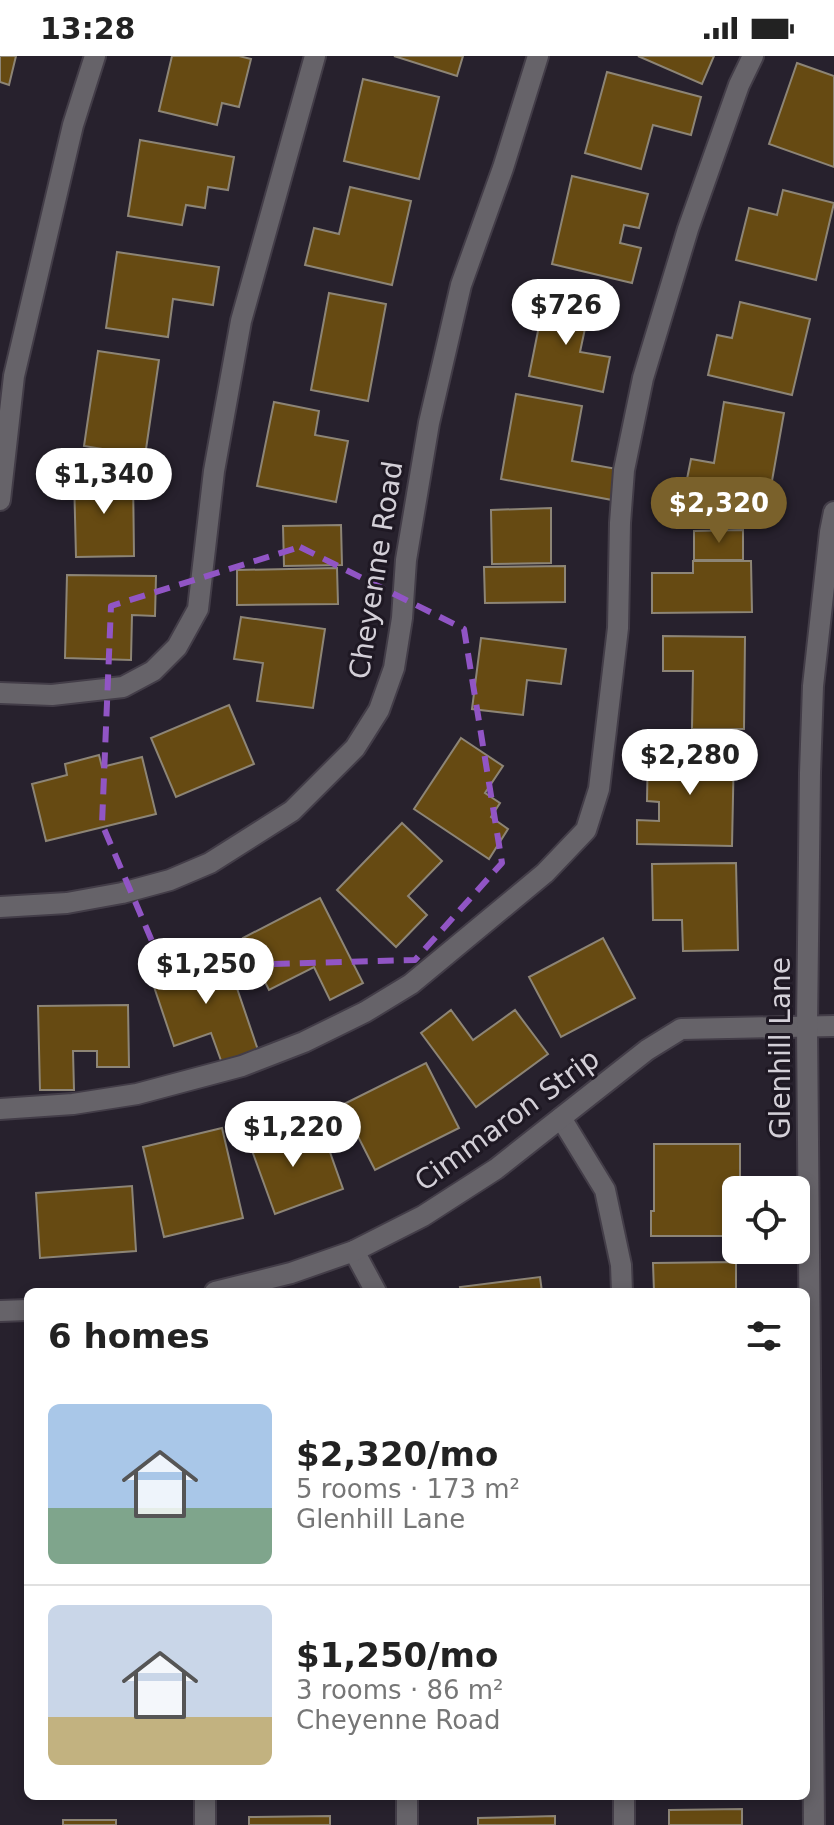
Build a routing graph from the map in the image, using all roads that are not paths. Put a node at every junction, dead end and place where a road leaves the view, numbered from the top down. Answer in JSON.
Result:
{"nodes":[{"id":1,"x":95,"y":56,"type":"edge"},
{"id":2,"x":315,"y":56,"type":"edge"},
{"id":3,"x":538,"y":56,"type":"edge"},
{"id":4,"x":753,"y":56,"type":"edge"},
{"id":5,"x":0,"y":500,"type":"edge"},
{"id":6,"x":834,"y":512,"type":"edge"},
{"id":7,"x":0,"y":693,"type":"edge"},
{"id":8,"x":0,"y":907,"type":"edge"},
{"id":9,"x":807,"y":1026,"type":"junction"},
{"id":10,"x":834,"y":1026,"type":"edge"},
{"id":11,"x":0,"y":1109,"type":"edge"},
{"id":12,"x":561,"y":1118,"type":"junction"},
{"id":13,"x":354,"y":1251,"type":"junction"},
{"id":14,"x":231,"y":1288,"type":"edge"},
{"id":15,"x":374,"y":1288,"type":"edge"},
{"id":16,"x":622,"y":1288,"type":"edge"},
{"id":17,"x":809,"y":1288,"type":"edge"},
{"id":18,"x":24,"y":1310,"type":"edge"},
{"id":19,"x":0,"y":1311,"type":"edge"},
{"id":20,"x":810,"y":1368,"type":"edge"},
{"id":21,"x":205,"y":1800,"type":"edge"},
{"id":22,"x":407,"y":1800,"type":"edge"},
{"id":23,"x":624,"y":1800,"type":"edge"},
{"id":24,"x":205,"y":1825,"type":"edge"},
{"id":25,"x":407,"y":1825,"type":"edge"},
{"id":26,"x":624,"y":1825,"type":"edge"},
{"id":27,"x":814,"y":1825,"type":"edge"}],
"edges":[{"from":1,"to":5,"type":"street"},
{"from":2,"to":7,"type":"street"},
{"from":3,"to":8,"type":"street","name":"Cheyenne Road"},
{"from":4,"to":11,"type":"street"},
{"from":6,"to":9,"type":"street","name":"Glenhill Lane"},
{"from":9,"to":10,"type":"street","name":"Cimmaron Strip"},
{"from":9,"to":12,"type":"street","name":"Cimmaron Strip"},
{"from":9,"to":17,"type":"street","name":"Glenhill Lane"},
{"from":12,"to":13,"type":"street","name":"Cimmaron Strip"},
{"from":12,"to":16,"type":"street"},
{"from":13,"to":14,"type":"street","name":"Cimmaron Strip"},
{"from":13,"to":15,"type":"street"},
{"from":18,"to":19,"type":"street"},
{"from":20,"to":27,"type":"street","name":"Glenhill Lane"},
{"from":21,"to":24,"type":"street"},
{"from":22,"to":25,"type":"street"},
{"from":23,"to":26,"type":"street"}]}
